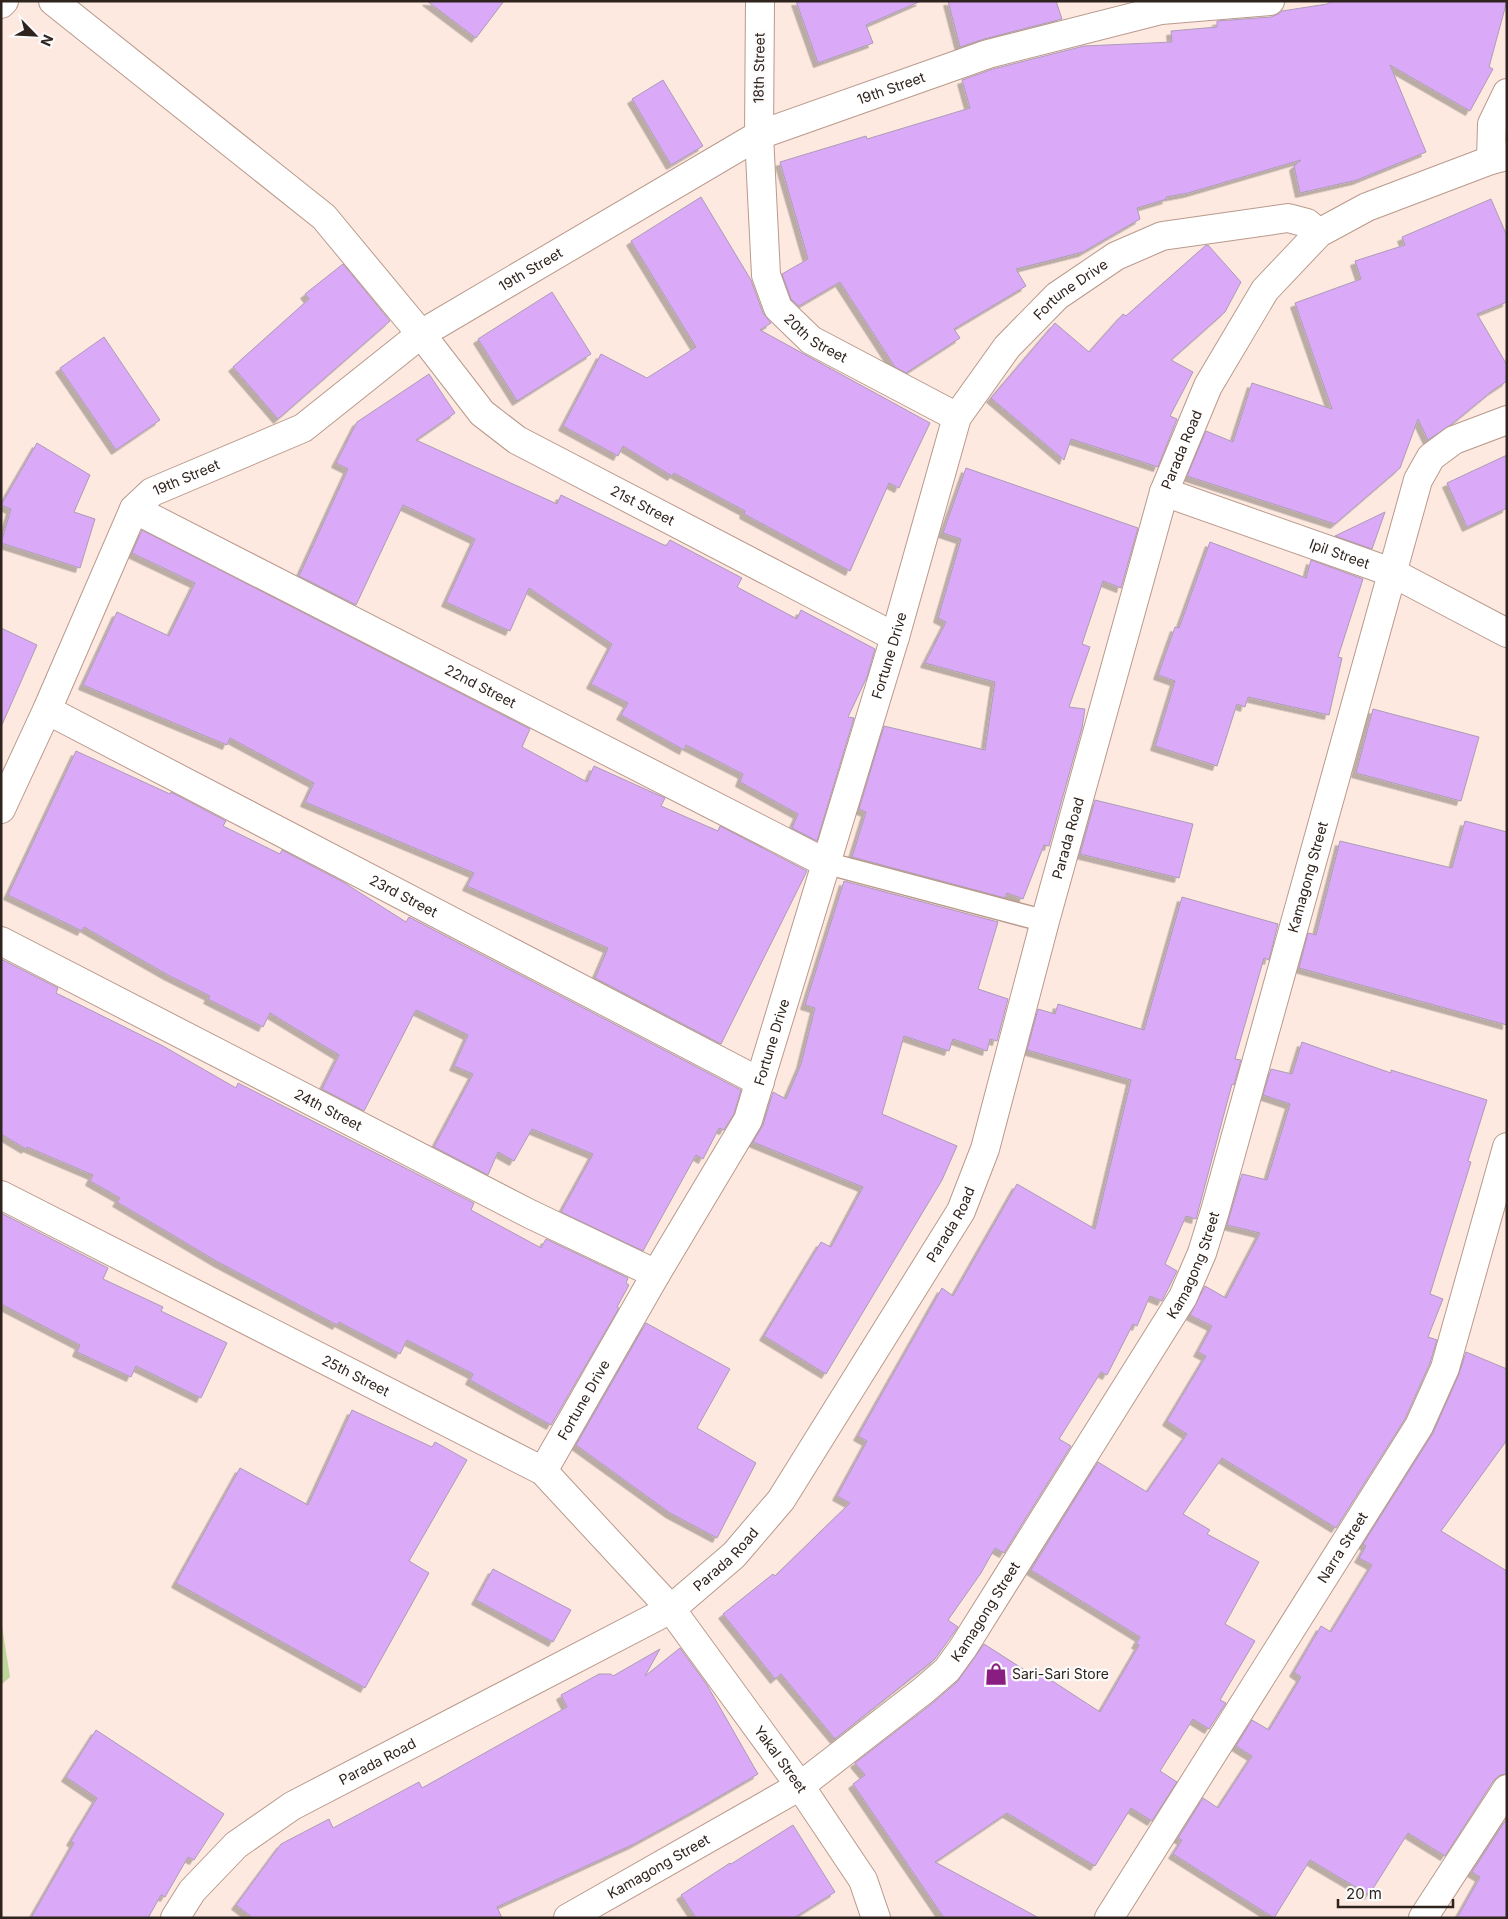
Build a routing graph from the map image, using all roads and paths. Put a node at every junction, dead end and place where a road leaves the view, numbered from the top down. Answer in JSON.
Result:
{"nodes":[{"id":1,"x":4,"y":1,"type":"edge"},
{"id":2,"x":52,"y":1,"type":"edge"},
{"id":3,"x":760,"y":1,"type":"edge"},
{"id":4,"x":1270,"y":1,"type":"edge"},
{"id":5,"x":1,"y":4,"type":"edge"},
{"id":6,"x":1507,"y":93,"type":"edge"},
{"id":7,"x":759,"y":135,"type":"junction"},
{"id":8,"x":1499,"y":158,"type":"edge"},
{"id":9,"x":1319,"y":233,"type":"junction"},
{"id":10,"x":421,"y":334,"type":"junction"},
{"id":11,"x":957,"y":416,"type":"junction"},
{"id":12,"x":1507,"y":420,"type":"edge"},
{"id":13,"x":1164,"y":492,"type":"junction"},
{"id":14,"x":134,"y":510,"type":"junction"},
{"id":15,"x":1391,"y":572,"type":"junction"},
{"id":16,"x":1507,"y":632,"type":"edge"},
{"id":17,"x":895,"y":637,"type":"junction"},
{"id":18,"x":47,"y":710,"type":"junction"},
{"id":19,"x":1,"y":809,"type":"edge"},
{"id":20,"x":826,"y":863,"type":"junction"},
{"id":21,"x":1045,"y":921,"type":"junction"},
{"id":22,"x":1,"y":941,"type":"edge"},
{"id":23,"x":760,"y":1082,"type":"junction"},
{"id":24,"x":1507,"y":1147,"type":"edge"},
{"id":25,"x":1,"y":1195,"type":"edge"},
{"id":26,"x":656,"y":1274,"type":"junction"},
{"id":27,"x":543,"y":1471,"type":"junction"},
{"id":28,"x":670,"y":1609,"type":"junction"},
{"id":29,"x":800,"y":1786,"type":"junction"},
{"id":30,"x":1507,"y":1789,"type":"edge"},
{"id":31,"x":175,"y":1918,"type":"edge"},
{"id":32,"x":568,"y":1918,"type":"edge"},
{"id":33,"x":876,"y":1918,"type":"edge"},
{"id":34,"x":1109,"y":1918,"type":"edge"},
{"id":35,"x":1423,"y":1918,"type":"edge"}],
"edges":[{"from":1,"to":5,"type":"street"},
{"from":2,"to":10,"type":"street","name":"21st Street"},
{"from":3,"to":7,"type":"street","name":"18th Street"},
{"from":4,"to":7,"type":"street","name":"19th Street"},
{"from":6,"to":8,"type":"street"},
{"from":7,"to":10,"type":"street","name":"19th Street"},
{"from":7,"to":11,"type":"street","name":"20th Street"},
{"from":8,"to":9,"type":"street"},
{"from":9,"to":11,"type":"street","name":"Fortune Drive"},
{"from":9,"to":13,"type":"street","name":"Parada Road"},
{"from":10,"to":14,"type":"street","name":"19th Street"},
{"from":10,"to":17,"type":"street","name":"21st Street"},
{"from":11,"to":17,"type":"street","name":"Fortune Drive"},
{"from":12,"to":15,"type":"street","name":"Kamagong Street"},
{"from":13,"to":15,"type":"street","name":"Ipil Street"},
{"from":13,"to":21,"type":"street","name":"Parada Road"},
{"from":14,"to":18,"type":"street","name":"19th Street"},
{"from":14,"to":20,"type":"street","name":"22nd Street"},
{"from":15,"to":16,"type":"street","name":"Ipil Street"},
{"from":15,"to":29,"type":"street","name":"Kamagong Street"},
{"from":17,"to":20,"type":"street","name":"Fortune Drive"},
{"from":18,"to":19,"type":"street","name":"19th Street"},
{"from":18,"to":23,"type":"street","name":"23rd Street"},
{"from":20,"to":21,"type":"lane"},
{"from":20,"to":23,"type":"street","name":"Fortune Drive"},
{"from":21,"to":28,"type":"street","name":"Parada Road"},
{"from":22,"to":26,"type":"street","name":"24th Street"},
{"from":23,"to":26,"type":"street","name":"Fortune Drive"},
{"from":24,"to":34,"type":"street","name":"Narra Street"},
{"from":25,"to":27,"type":"street","name":"25th Street"},
{"from":26,"to":27,"type":"street","name":"Fortune Drive"},
{"from":27,"to":28,"type":"street","name":"25th Street"},
{"from":28,"to":29,"type":"street","name":"Yakal Street"},
{"from":28,"to":31,"type":"street","name":"Parada Road"},
{"from":29,"to":32,"type":"street","name":"Kamagong Street"},
{"from":29,"to":33,"type":"street","name":"Yakal Street"},
{"from":30,"to":35,"type":"street"}]}
